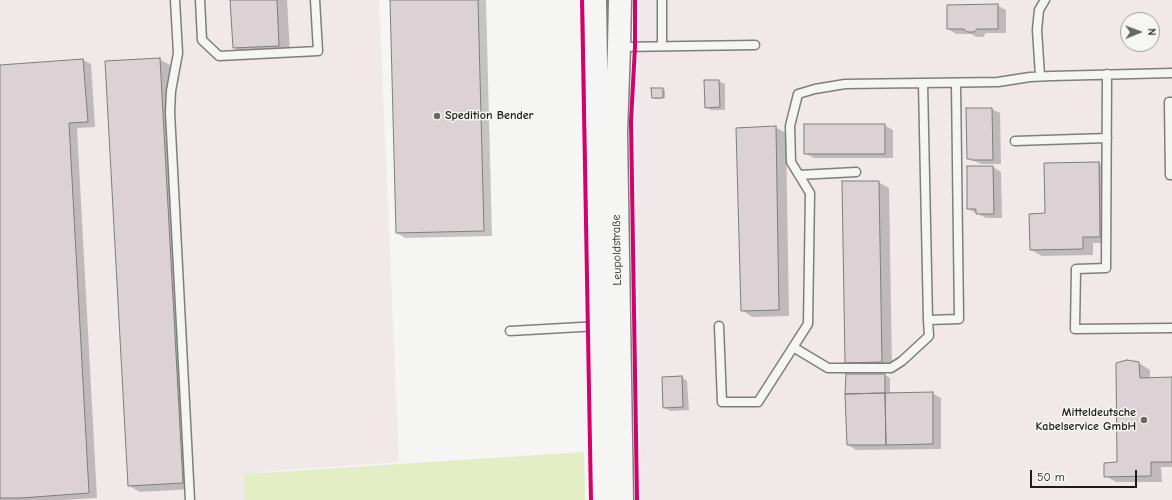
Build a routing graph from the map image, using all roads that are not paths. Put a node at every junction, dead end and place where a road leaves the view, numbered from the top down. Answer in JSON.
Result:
{"nodes":[{"id":1,"x":175,"y":0,"type":"edge"},
{"id":2,"x":200,"y":0,"type":"edge"},
{"id":3,"x":315,"y":0,"type":"edge"},
{"id":4,"x":595,"y":0,"type":"edge"},
{"id":5,"x":620,"y":0,"type":"edge"},
{"id":6,"x":662,"y":0,"type":"edge"},
{"id":7,"x":1045,"y":0,"type":"edge"},
{"id":8,"x":755,"y":45,"type":"dead end"},
{"id":9,"x":662,"y":46,"type":"junction"},
{"id":10,"x":619,"y":47,"type":"junction"},
{"id":11,"x":1172,"y":73,"type":"edge"},
{"id":12,"x":1107,"y":74,"type":"junction"},
{"id":13,"x":1040,"y":76,"type":"junction"},
{"id":14,"x":923,"y":83,"type":"junction"},
{"id":15,"x":956,"y":83,"type":"junction"},
{"id":16,"x":1172,"y":102,"type":"edge"},
{"id":17,"x":1106,"y":138,"type":"junction"},
{"id":18,"x":1015,"y":141,"type":"dead end"},
{"id":19,"x":856,"y":172,"type":"dead end"},
{"id":20,"x":799,"y":175,"type":"junction"},
{"id":21,"x":1172,"y":175,"type":"edge"},
{"id":22,"x":928,"y":320,"type":"junction"},
{"id":23,"x":600,"y":326,"type":"junction"},
{"id":24,"x":719,"y":326,"type":"dead end"},
{"id":25,"x":1172,"y":328,"type":"edge"},
{"id":26,"x":510,"y":331,"type":"dead end"},
{"id":27,"x":793,"y":347,"type":"junction"},
{"id":28,"x":190,"y":500,"type":"edge"},
{"id":29,"x":603,"y":500,"type":"edge"},
{"id":30,"x":622,"y":500,"type":"edge"}],
"edges":[{"from":1,"to":28,"type":"lane"},
{"from":2,"to":3,"type":"lane"},
{"from":4,"to":23,"type":"main road","name":"Leupoldstraße"},
{"from":5,"to":10,"type":"main road","name":"Leupoldstraße"},
{"from":6,"to":9,"type":"lane"},
{"from":7,"to":13,"type":"lane"},
{"from":8,"to":9,"type":"lane"},
{"from":9,"to":10,"type":"lane"},
{"from":10,"to":30,"type":"main road","name":"Leupoldstraße"},
{"from":11,"to":12,"type":"lane"},
{"from":12,"to":13,"type":"lane"},
{"from":12,"to":17,"type":"lane"},
{"from":13,"to":15,"type":"lane"},
{"from":14,"to":15,"type":"lane"},
{"from":14,"to":20,"type":"lane"},
{"from":14,"to":22,"type":"lane"},
{"from":15,"to":22,"type":"lane"},
{"from":16,"to":21,"type":"lane"},
{"from":17,"to":18,"type":"lane"},
{"from":17,"to":25,"type":"lane"},
{"from":19,"to":20,"type":"lane"},
{"from":20,"to":27,"type":"lane"},
{"from":22,"to":27,"type":"lane"},
{"from":23,"to":26,"type":"lane"},
{"from":23,"to":29,"type":"main road","name":"Leupoldstraße"},
{"from":24,"to":27,"type":"lane"}]}
